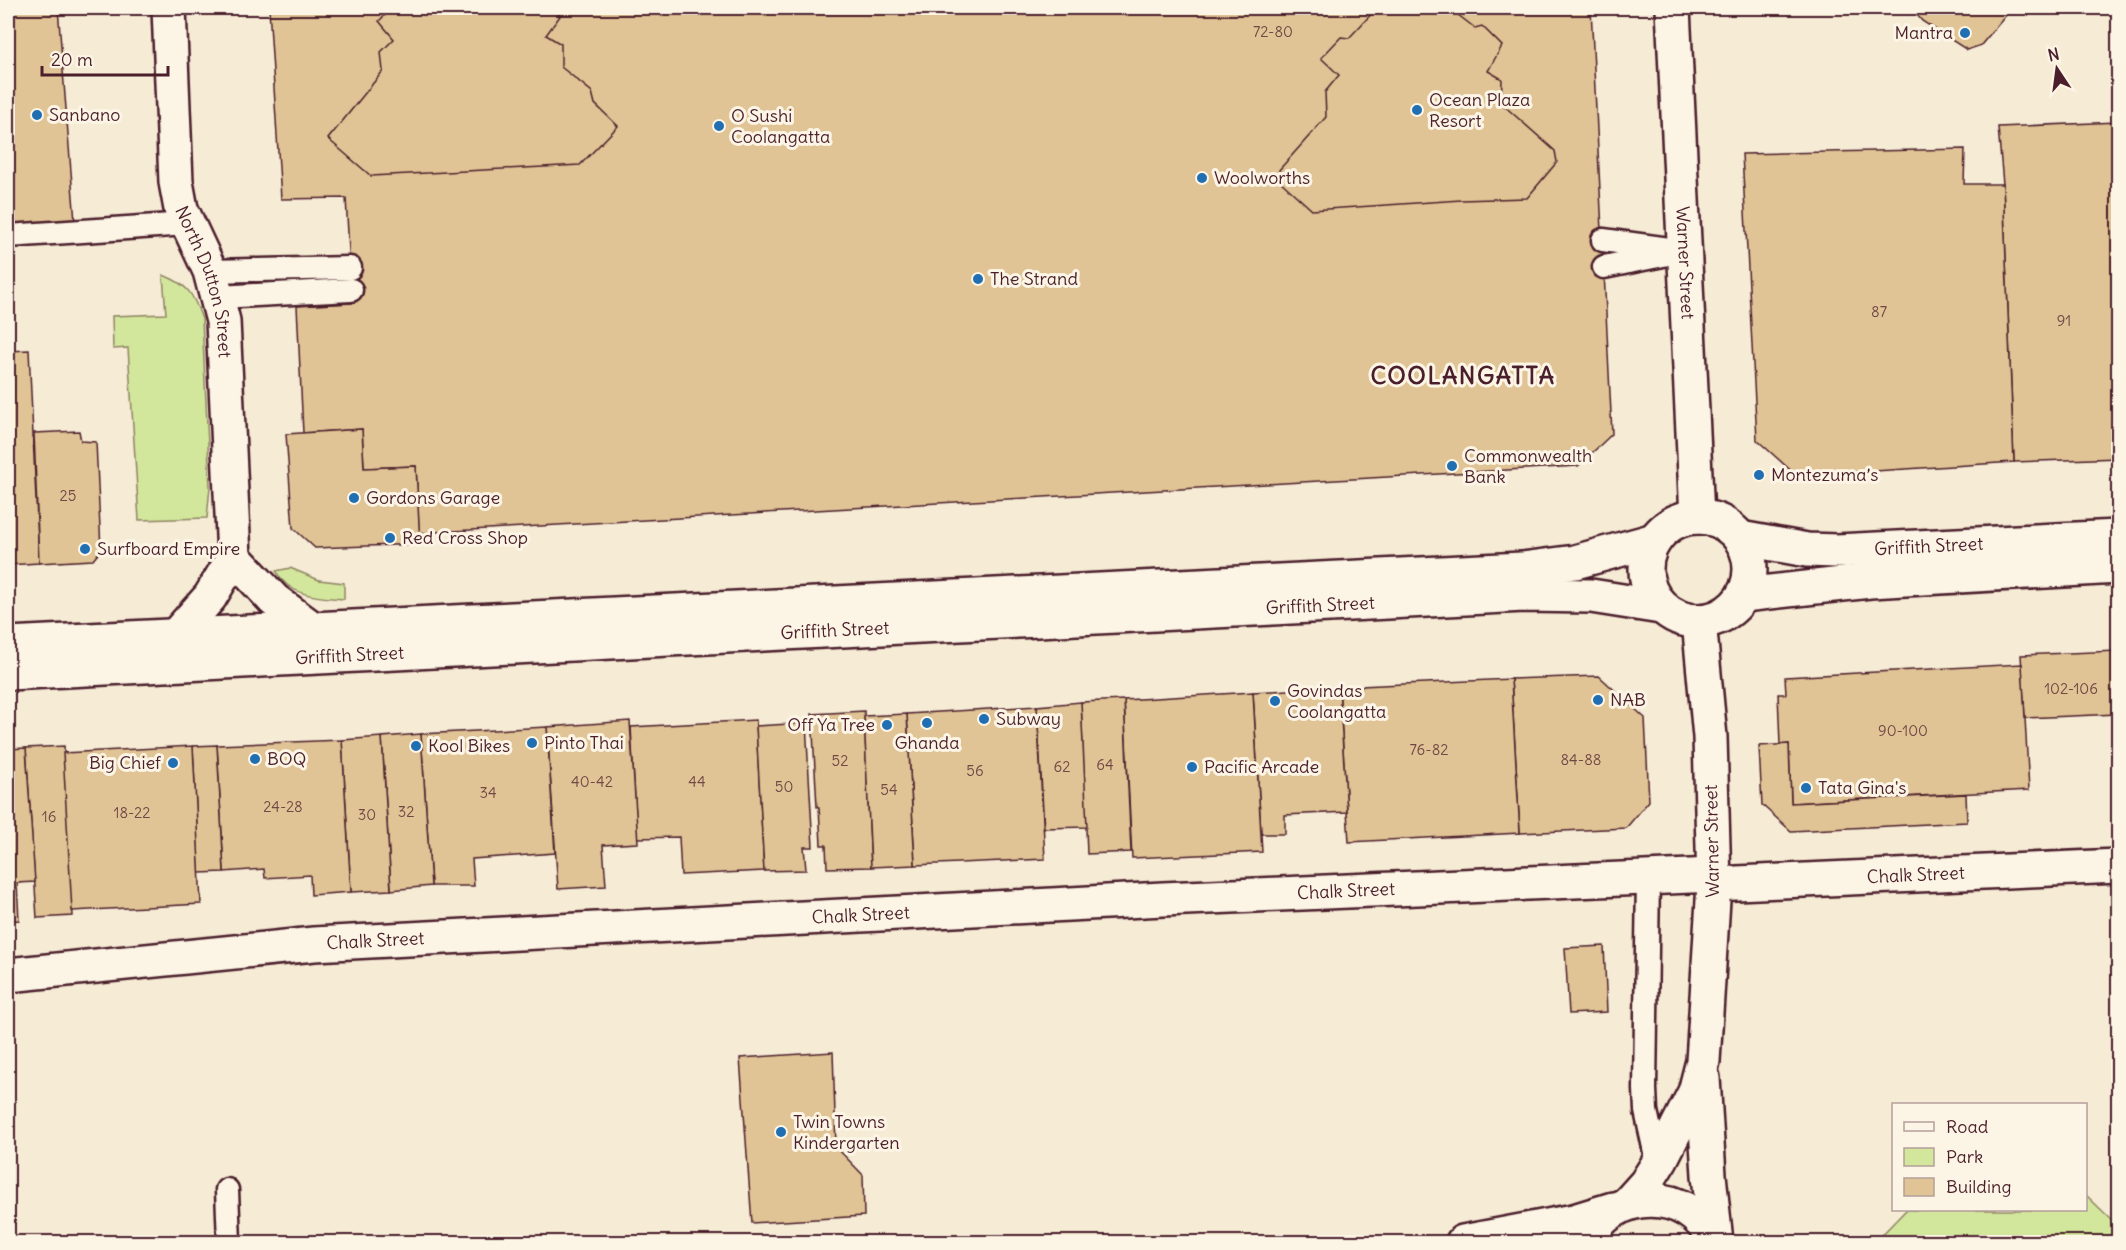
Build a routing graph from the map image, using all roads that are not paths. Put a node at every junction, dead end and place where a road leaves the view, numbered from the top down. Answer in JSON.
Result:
{"nodes":[{"id":1,"x":169,"y":8,"type":"edge"},
{"id":2,"x":1673,"y":8,"type":"edge"},
{"id":3,"x":187,"y":224,"type":"junction"},
{"id":4,"x":8,"y":236,"type":"edge"},
{"id":5,"x":1603,"y":240,"type":"dead end"},
{"id":6,"x":1684,"y":251,"type":"junction"},
{"id":7,"x":1604,"y":267,"type":"dead end"},
{"id":8,"x":351,"y":279,"type":"dead end"},
{"id":9,"x":214,"y":284,"type":"junction"},
{"id":10,"x":1697,"y":517,"type":"junction"},
{"id":11,"x":2118,"y":537,"type":"edge"},
{"id":12,"x":1740,"y":538,"type":"junction"},
{"id":13,"x":1655,"y":540,"type":"junction"},
{"id":14,"x":234,"y":557,"type":"junction"},
{"id":15,"x":2118,"y":567,"type":"edge"},
{"id":16,"x":1743,"y":595,"type":"junction"},
{"id":17,"x":1661,"y":607,"type":"junction"},
{"id":18,"x":1699,"y":621,"type":"junction"},
{"id":19,"x":312,"y":628,"type":"junction"},
{"id":20,"x":176,"y":635,"type":"junction"},
{"id":21,"x":8,"y":644,"type":"edge"},
{"id":22,"x":8,"y":673,"type":"edge"},
{"id":23,"x":2118,"y":866,"type":"edge"},
{"id":24,"x":1648,"y":877,"type":"junction"},
{"id":25,"x":1714,"y":880,"type":"junction"},
{"id":26,"x":8,"y":975,"type":"edge"},
{"id":27,"x":1703,"y":1061,"type":"junction"},
{"id":28,"x":1654,"y":1169,"type":"junction"},
{"id":29,"x":227,"y":1191,"type":"dead end"},
{"id":30,"x":1624,"y":1205,"type":"junction"},
{"id":31,"x":229,"y":1242,"type":"edge"},
{"id":32,"x":1463,"y":1242,"type":"edge"},
{"id":33,"x":1587,"y":1242,"type":"edge"},
{"id":34,"x":1715,"y":1242,"type":"edge"}],
"edges":[{"from":1,"to":3,"type":"street","name":"North Dutton Street"},
{"from":2,"to":6,"type":"street","name":"Warner Street"},
{"from":3,"to":4,"type":"lane"},
{"from":3,"to":9,"type":"street","name":"North Dutton Street"},
{"from":5,"to":6,"type":"lane"},
{"from":6,"to":7,"type":"lane"},
{"from":6,"to":10,"type":"street","name":"Warner Street"},
{"from":8,"to":9,"type":"lane"},
{"from":9,"to":14,"type":"street","name":"North Dutton Street"},
{"from":10,"to":12,"type":"street"},
{"from":10,"to":13,"type":"street"},
{"from":11,"to":12,"type":"street","name":"Griffith Street"},
{"from":12,"to":16,"type":"street"},
{"from":13,"to":17,"type":"street"},
{"from":13,"to":19,"type":"street","name":"Griffith Street"},
{"from":14,"to":19,"type":"street"},
{"from":14,"to":20,"type":"street"},
{"from":15,"to":16,"type":"street","name":"Griffith Street"},
{"from":16,"to":18,"type":"street"},
{"from":17,"to":18,"type":"street"},
{"from":17,"to":22,"type":"street","name":"Griffith Street"},
{"from":18,"to":25,"type":"street","name":"Warner Street"},
{"from":19,"to":20,"type":"street","name":"Griffith Street"},
{"from":20,"to":21,"type":"street","name":"Griffith Street"},
{"from":23,"to":25,"type":"street","name":"Chalk Street"},
{"from":24,"to":25,"type":"street","name":"Chalk Street"},
{"from":24,"to":26,"type":"street","name":"Chalk Street"},
{"from":24,"to":28,"type":"lane"},
{"from":25,"to":27,"type":"street","name":"Warner Street"},
{"from":27,"to":28,"type":"street","name":"Warner Street"},
{"from":27,"to":34,"type":"street","name":"Warner Street"},
{"from":28,"to":30,"type":"street","name":"Warner Street"},
{"from":29,"to":31,"type":"lane"},
{"from":30,"to":32,"type":"street"},
{"from":30,"to":33,"type":"street","name":"Warner Street"},
{"from":30,"to":34,"type":"street"}]}
